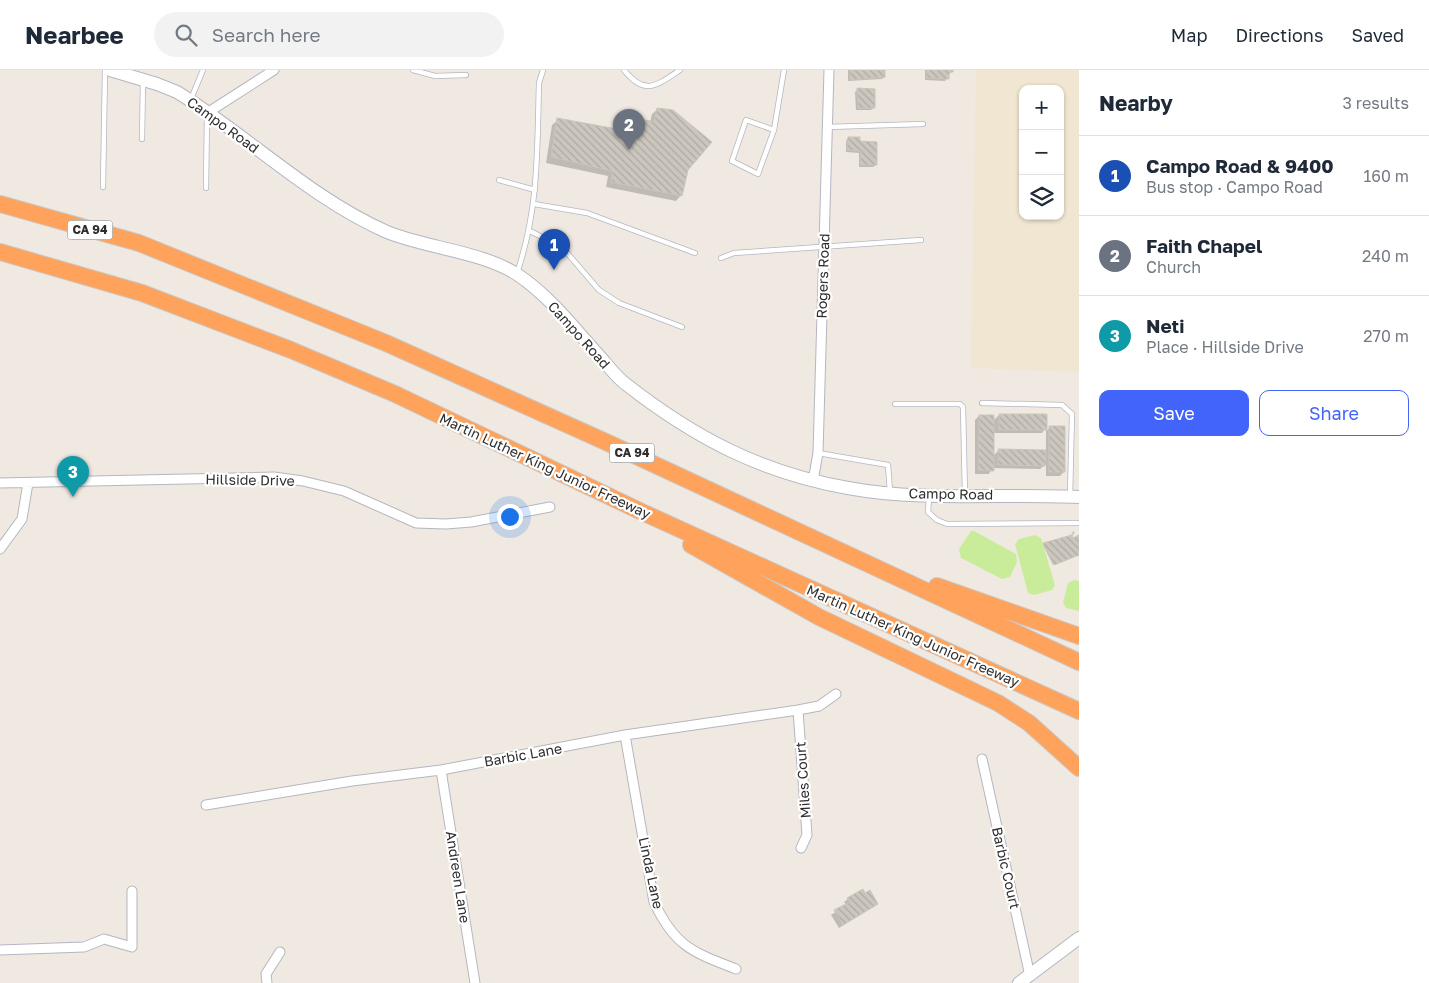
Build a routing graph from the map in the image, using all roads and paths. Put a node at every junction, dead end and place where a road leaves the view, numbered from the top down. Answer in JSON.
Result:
{"nodes":[{"id":1,"x":105,"y":70,"type":"edge"},
{"id":2,"x":110,"y":70,"type":"edge"},
{"id":3,"x":203,"y":70,"type":"edge"},
{"id":4,"x":274,"y":70,"type":"edge"},
{"id":5,"x":413,"y":70,"type":"edge"},
{"id":6,"x":543,"y":70,"type":"edge"},
{"id":7,"x":624,"y":70,"type":"edge"},
{"id":8,"x":680,"y":70,"type":"edge"},
{"id":9,"x":784,"y":70,"type":"edge"},
{"id":10,"x":829,"y":70,"type":"edge"},
{"id":11,"x":466,"y":75,"type":"dead end"},
{"id":12,"x":143,"y":80,"type":"junction"},
{"id":13,"x":191,"y":100,"type":"junction"},
{"id":14,"x":207,"y":113,"type":"junction"},
{"id":15,"x":923,"y":124,"type":"dead end"},
{"id":16,"x":827,"y":127,"type":"junction"},
{"id":17,"x":774,"y":130,"type":"junction"},
{"id":18,"x":142,"y":139,"type":"dead end"},
{"id":19,"x":498,"y":180,"type":"dead end"},
{"id":20,"x":103,"y":188,"type":"dead end"},
{"id":21,"x":206,"y":188,"type":"dead end"},
{"id":22,"x":535,"y":190,"type":"junction"},
{"id":23,"x":0,"y":204,"type":"edge"},
{"id":24,"x":534,"y":204,"type":"junction"},
{"id":25,"x":530,"y":231,"type":"junction"},
{"id":26,"x":921,"y":240,"type":"dead end"},
{"id":27,"x":824,"y":245,"type":"junction"},
{"id":28,"x":0,"y":252,"type":"edge"},
{"id":29,"x":695,"y":253,"type":"dead end"},
{"id":30,"x":721,"y":258,"type":"dead end"},
{"id":31,"x":517,"y":274,"type":"junction"},
{"id":32,"x":682,"y":328,"type":"dead end"},
{"id":33,"x":982,"y":403,"type":"dead end"},
{"id":34,"x":895,"y":404,"type":"dead end"},
{"id":35,"x":818,"y":452,"type":"junction"},
{"id":36,"x":813,"y":481,"type":"junction"},
{"id":37,"x":0,"y":483,"type":"edge"},
{"id":38,"x":28,"y":483,"type":"junction"},
{"id":39,"x":603,"y":492,"type":"junction"},
{"id":40,"x":890,"y":493,"type":"junction"},
{"id":41,"x":929,"y":494,"type":"junction"},
{"id":42,"x":965,"y":495,"type":"junction"},
{"id":43,"x":1074,"y":496,"type":"edge"},
{"id":44,"x":550,"y":508,"type":"dead end"},
{"id":45,"x":1079,"y":523,"type":"edge"},
{"id":46,"x":0,"y":549,"type":"edge"},
{"id":47,"x":868,"y":564,"type":"junction"},
{"id":48,"x":1079,"y":636,"type":"edge"},
{"id":49,"x":1079,"y":662,"type":"edge"},
{"id":50,"x":836,"y":694,"type":"dead end"},
{"id":51,"x":798,"y":710,"type":"junction"},
{"id":52,"x":1079,"y":711,"type":"edge"},
{"id":53,"x":626,"y":735,"type":"junction"},
{"id":54,"x":982,"y":759,"type":"dead end"},
{"id":55,"x":1079,"y":768,"type":"edge"},
{"id":56,"x":441,"y":770,"type":"junction"},
{"id":57,"x":206,"y":805,"type":"dead end"},
{"id":58,"x":801,"y":848,"type":"dead end"},
{"id":59,"x":132,"y":891,"type":"dead end"},
{"id":60,"x":1079,"y":938,"type":"edge"},
{"id":61,"x":0,"y":950,"type":"edge"},
{"id":62,"x":280,"y":952,"type":"dead end"},
{"id":63,"x":736,"y":969,"type":"dead end"},
{"id":64,"x":1025,"y":980,"type":"edge"},
{"id":65,"x":267,"y":983,"type":"edge"},
{"id":66,"x":475,"y":983,"type":"edge"}],
"edges":[{"from":1,"to":20,"type":"lane"},
{"from":2,"to":12,"type":"main road","name":"Campo Road"},
{"from":3,"to":13,"type":"lane"},
{"from":4,"to":14,"type":"street"},
{"from":5,"to":11,"type":"lane"},
{"from":6,"to":22,"type":"lane"},
{"from":7,"to":8,"type":"lane"},
{"from":9,"to":17,"type":"lane"},
{"from":10,"to":16,"type":"street","name":"Rogers Road"},
{"from":12,"to":13,"type":"main road","name":"Campo Road"},
{"from":12,"to":18,"type":"lane"},
{"from":13,"to":14,"type":"main road","name":"Campo Road"},
{"from":14,"to":21,"type":"lane"},
{"from":14,"to":31,"type":"main road","name":"Campo Road"},
{"from":15,"to":16,"type":"lane"},
{"from":16,"to":27,"type":"street","name":"Rogers Road"},
{"from":17,"to":17,"type":"lane"},
{"from":19,"to":22,"type":"lane"},
{"from":22,"to":24,"type":"lane"},
{"from":23,"to":47,"type":"highway","number":"CA 94"},
{"from":24,"to":25,"type":"lane"},
{"from":24,"to":29,"type":"lane"},
{"from":25,"to":31,"type":"lane"},
{"from":25,"to":32,"type":"lane"},
{"from":26,"to":27,"type":"lane"},
{"from":27,"to":30,"type":"lane"},
{"from":27,"to":35,"type":"street","name":"Rogers Road"},
{"from":28,"to":39,"type":"highway","name":"Martin Luther King Junior Freeway"},
{"from":31,"to":36,"type":"main road","name":"Campo Road"},
{"from":33,"to":43,"type":"lane"},
{"from":34,"to":42,"type":"lane"},
{"from":35,"to":36,"type":"street","name":"Rogers Road"},
{"from":35,"to":40,"type":"lane"},
{"from":36,"to":40,"type":"main road","name":"Campo Road"},
{"from":37,"to":38,"type":"street","name":"Hillside Drive"},
{"from":38,"to":44,"type":"street","name":"Hillside Drive"},
{"from":38,"to":46,"type":"street"},
{"from":39,"to":52,"type":"highway","name":"Martin Luther King Junior Freeway"},
{"from":39,"to":55,"type":"highway"},
{"from":40,"to":41,"type":"main road","name":"Campo Road"},
{"from":41,"to":42,"type":"main road","name":"Campo Road"},
{"from":41,"to":45,"type":"lane"},
{"from":42,"to":43,"type":"main road","name":"Campo Road"},
{"from":47,"to":48,"type":"highway"},
{"from":47,"to":49,"type":"highway","number":"CA 94"},
{"from":50,"to":51,"type":"street","name":"Barbic Lane"},
{"from":51,"to":53,"type":"street","name":"Barbic Lane"},
{"from":51,"to":58,"type":"street","name":"Miles Court"},
{"from":53,"to":56,"type":"street","name":"Barbic Lane"},
{"from":53,"to":63,"type":"street","name":"Linda Lane"},
{"from":54,"to":64,"type":"street","name":"Barbic Court"},
{"from":56,"to":57,"type":"street","name":"Barbic Lane"},
{"from":56,"to":66,"type":"street","name":"Andreen Lane"},
{"from":59,"to":61,"type":"street"},
{"from":60,"to":64,"type":"main road"},
{"from":62,"to":65,"type":"street"}]}
